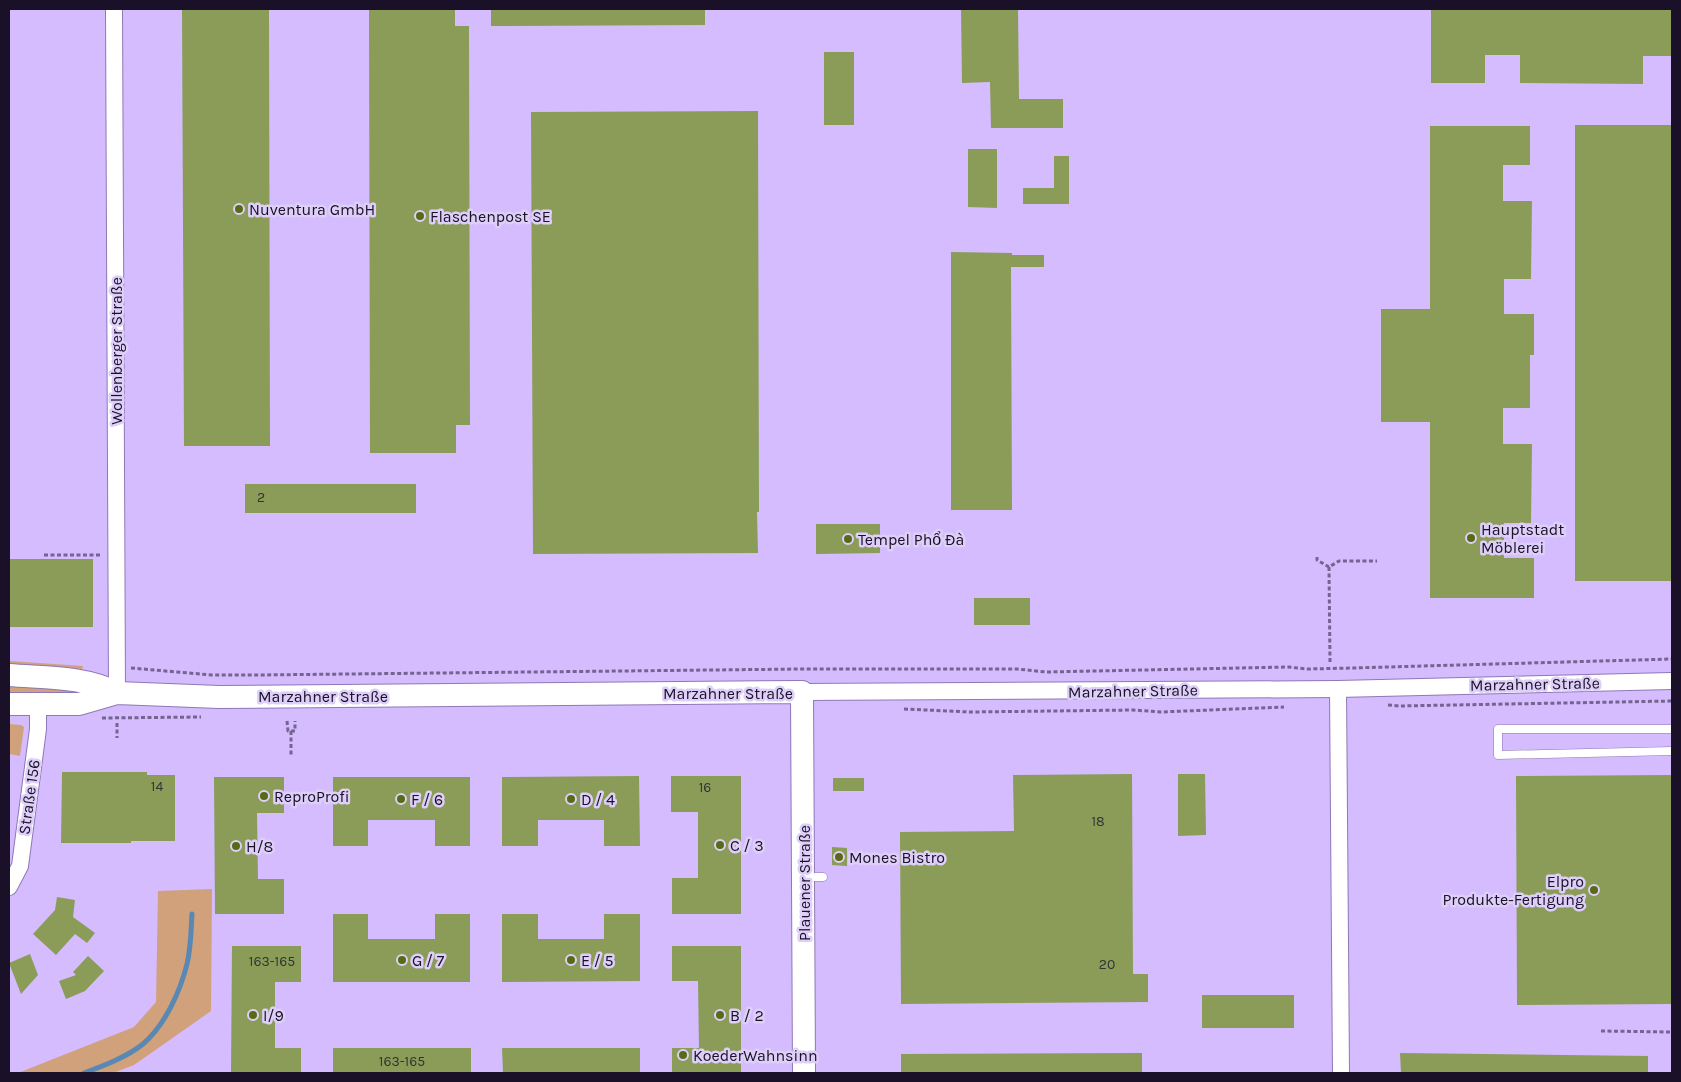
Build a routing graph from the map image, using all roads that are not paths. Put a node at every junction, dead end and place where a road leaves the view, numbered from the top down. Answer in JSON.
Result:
{"nodes":[{"id":1,"x":114,"y":9,"type":"edge"},
{"id":2,"x":9,"y":675,"type":"edge"},
{"id":3,"x":1672,"y":681,"type":"edge"},
{"id":4,"x":1338,"y":689,"type":"junction"},
{"id":5,"x":802,"y":692,"type":"junction"},
{"id":6,"x":117,"y":693,"type":"junction"},
{"id":7,"x":9,"y":704,"type":"edge"},
{"id":8,"x":38,"y":705,"type":"junction"},
{"id":9,"x":1672,"y":729,"type":"edge"},
{"id":10,"x":1672,"y":751,"type":"edge"},
{"id":11,"x":9,"y":887,"type":"edge"},
{"id":12,"x":804,"y":1073,"type":"edge"},
{"id":13,"x":1341,"y":1073,"type":"edge"}],
"edges":[{"from":1,"to":6,"type":"street","name":"Wollenberger Straße"},
{"from":2,"to":6,"type":"street","name":"Marzahner Straße"},
{"from":3,"to":4,"type":"street","name":"Marzahner Straße"},
{"from":4,"to":5,"type":"street","name":"Marzahner Straße"},
{"from":4,"to":13,"type":"street"},
{"from":5,"to":6,"type":"street","name":"Marzahner Straße"},
{"from":5,"to":12,"type":"street","name":"Plauener Straße"},
{"from":6,"to":8,"type":"street","name":"Marzahner Straße"},
{"from":7,"to":8,"type":"street","name":"Marzahner Straße"},
{"from":8,"to":11,"type":"street","name":"Straße 156"},
{"from":9,"to":10,"type":"lane"}]}
